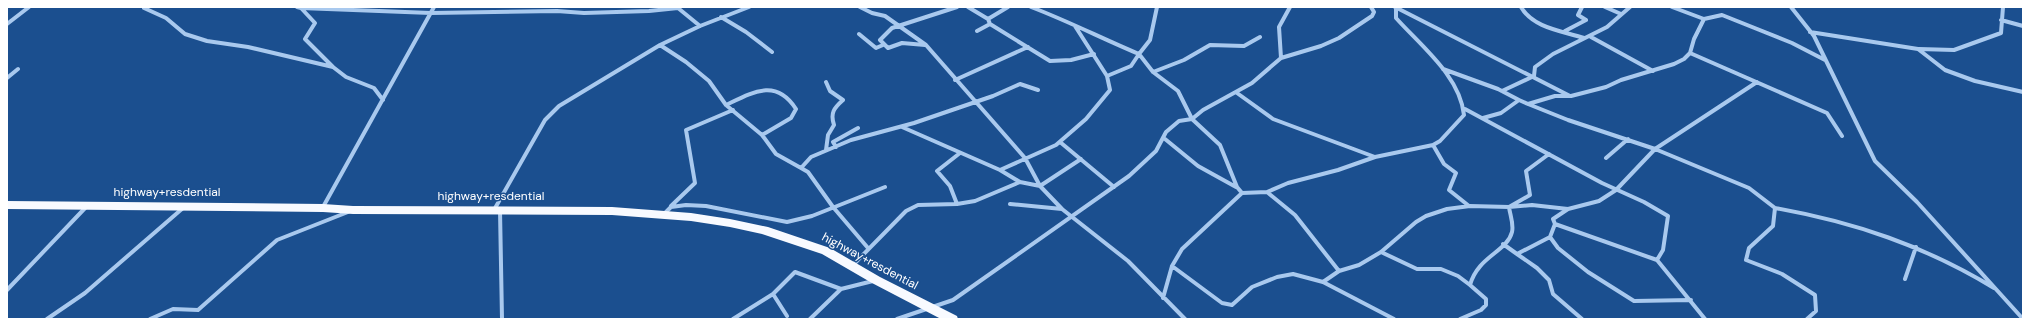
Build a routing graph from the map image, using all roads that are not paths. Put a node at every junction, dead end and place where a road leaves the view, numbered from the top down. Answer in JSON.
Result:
{"nodes":[{"id":1,"x":29,"y":7,"type":"edge"},
{"id":2,"x":434,"y":7,"type":"edge"},
{"id":3,"x":748,"y":7,"type":"edge"},
{"id":4,"x":860,"y":7,"type":"edge"},
{"id":5,"x":957,"y":7,"type":"edge"},
{"id":6,"x":968,"y":7,"type":"edge"},
{"id":7,"x":1008,"y":7,"type":"edge"},
{"id":8,"x":1031,"y":7,"type":"edge"},
{"id":9,"x":1157,"y":7,"type":"edge"},
{"id":10,"x":1290,"y":7,"type":"edge"},
{"id":11,"x":1371,"y":7,"type":"edge"},
{"id":12,"x":1395,"y":7,"type":"edge"},
{"id":13,"x":1521,"y":7,"type":"edge"},
{"id":14,"x":1582,"y":7,"type":"edge"},
{"id":15,"x":1605,"y":7,"type":"edge"},
{"id":16,"x":1630,"y":7,"type":"edge"},
{"id":17,"x":1672,"y":7,"type":"edge"},
{"id":18,"x":1791,"y":7,"type":"edge"},
{"id":19,"x":2003,"y":7,"type":"edge"},
{"id":20,"x":144,"y":8,"type":"dead end"},
{"id":21,"x":299,"y":8,"type":"edge"},
{"id":22,"x":431,"y":13,"type":"junction"},
{"id":23,"x":1621,"y":14,"type":"junction"},
{"id":24,"x":721,"y":17,"type":"junction"},
{"id":25,"x":988,"y":19,"type":"junction"},
{"id":26,"x":1704,"y":19,"type":"junction"},
{"id":27,"x":2001,"y":20,"type":"junction"},
{"id":28,"x":7,"y":24,"type":"edge"},
{"id":29,"x":990,"y":24,"type":"junction"},
{"id":30,"x":1074,"y":24,"type":"junction"},
{"id":31,"x":700,"y":26,"type":"junction"},
{"id":32,"x":899,"y":26,"type":"junction"},
{"id":33,"x":2023,"y":26,"type":"edge"},
{"id":34,"x":977,"y":31,"type":"dead end"},
{"id":35,"x":1564,"y":31,"type":"junction"},
{"id":36,"x":1810,"y":32,"type":"junction"},
{"id":37,"x":859,"y":34,"type":"dead end"},
{"id":38,"x":1260,"y":37,"type":"dead end"},
{"id":39,"x":1591,"y":37,"type":"junction"},
{"id":40,"x":1584,"y":38,"type":"junction"},
{"id":41,"x":660,"y":45,"type":"junction"},
{"id":42,"x":883,"y":45,"type":"junction"},
{"id":43,"x":926,"y":45,"type":"junction"},
{"id":44,"x":1028,"y":47,"type":"junction"},
{"id":45,"x":1918,"y":49,"type":"junction"},
{"id":46,"x":772,"y":52,"type":"dead end"},
{"id":47,"x":1690,"y":52,"type":"junction"},
{"id":48,"x":1094,"y":54,"type":"junction"},
{"id":49,"x":1139,"y":54,"type":"junction"},
{"id":50,"x":1281,"y":58,"type":"junction"},
{"id":51,"x":1826,"y":60,"type":"junction"},
{"id":52,"x":333,"y":67,"type":"junction"},
{"id":53,"x":18,"y":69,"type":"dead end"},
{"id":54,"x":1443,"y":69,"type":"junction"},
{"id":55,"x":1653,"y":71,"type":"junction"},
{"id":56,"x":1153,"y":72,"type":"junction"},
{"id":57,"x":1107,"y":76,"type":"junction"},
{"id":58,"x":1534,"y":76,"type":"junction"},
{"id":59,"x":7,"y":78,"type":"edge"},
{"id":60,"x":955,"y":80,"type":"junction"},
{"id":61,"x":826,"y":82,"type":"dead end"},
{"id":62,"x":1758,"y":82,"type":"junction"},
{"id":63,"x":1038,"y":90,"type":"dead end"},
{"id":64,"x":1502,"y":91,"type":"junction"},
{"id":65,"x":2023,"y":92,"type":"edge"},
{"id":66,"x":1237,"y":93,"type":"junction"},
{"id":67,"x":1571,"y":96,"type":"junction"},
{"id":68,"x":383,"y":100,"type":"junction"},
{"id":69,"x":1519,"y":100,"type":"junction"},
{"id":70,"x":975,"y":102,"type":"junction"},
{"id":71,"x":1528,"y":104,"type":"junction"},
{"id":72,"x":726,"y":105,"type":"junction"},
{"id":73,"x":1465,"y":109,"type":"junction"},
{"id":74,"x":733,"y":110,"type":"junction"},
{"id":75,"x":1483,"y":118,"type":"junction"},
{"id":76,"x":1192,"y":119,"type":"junction"},
{"id":77,"x":902,"y":127,"type":"junction"},
{"id":78,"x":858,"y":128,"type":"dead end"},
{"id":79,"x":762,"y":135,"type":"junction"},
{"id":80,"x":1842,"y":136,"type":"dead end"},
{"id":81,"x":1165,"y":139,"type":"junction"},
{"id":82,"x":1628,"y":139,"type":"junction"},
{"id":83,"x":1060,"y":142,"type":"junction"},
{"id":84,"x":1433,"y":145,"type":"junction"},
{"id":85,"x":836,"y":147,"type":"junction"},
{"id":86,"x":1655,"y":149,"type":"junction"},
{"id":87,"x":826,"y":150,"type":"junction"},
{"id":88,"x":960,"y":153,"type":"junction"},
{"id":89,"x":1549,"y":154,"type":"junction"},
{"id":90,"x":1375,"y":157,"type":"junction"},
{"id":91,"x":1025,"y":158,"type":"junction"},
{"id":92,"x":1606,"y":158,"type":"dead end"},
{"id":93,"x":1081,"y":159,"type":"junction"},
{"id":94,"x":801,"y":168,"type":"junction"},
{"id":95,"x":1000,"y":170,"type":"junction"},
{"id":96,"x":1020,"y":182,"type":"junction"},
{"id":97,"x":1040,"y":186,"type":"junction"},
{"id":98,"x":885,"y":187,"type":"dead end"},
{"id":99,"x":1114,"y":187,"type":"junction"},
{"id":100,"x":1237,"y":187,"type":"junction"},
{"id":101,"x":1616,"y":190,"type":"junction"},
{"id":102,"x":1267,"y":192,"type":"junction"},
{"id":103,"x":1242,"y":193,"type":"junction"},
{"id":104,"x":957,"y":204,"type":"junction"},
{"id":105,"x":1010,"y":204,"type":"dead end"},
{"id":106,"x":7,"y":206,"type":"edge"},
{"id":107,"x":88,"y":206,"type":"junction"},
{"id":108,"x":185,"y":206,"type":"junction"},
{"id":109,"x":1470,"y":206,"type":"junction"},
{"id":110,"x":833,"y":207,"type":"junction"},
{"id":111,"x":1509,"y":207,"type":"junction"},
{"id":112,"x":323,"y":208,"type":"junction"},
{"id":113,"x":1775,"y":208,"type":"junction"},
{"id":114,"x":1062,"y":209,"type":"junction"},
{"id":115,"x":1568,"y":209,"type":"junction"},
{"id":116,"x":353,"y":210,"type":"junction"},
{"id":117,"x":497,"y":210,"type":"junction"},
{"id":118,"x":667,"y":210,"type":"junction"},
{"id":119,"x":1073,"y":216,"type":"junction"},
{"id":120,"x":1555,"y":224,"type":"junction"},
{"id":121,"x":1550,"y":237,"type":"junction"},
{"id":122,"x":1503,"y":244,"type":"junction"},
{"id":123,"x":1916,"y":247,"type":"junction"},
{"id":124,"x":868,"y":248,"type":"junction"},
{"id":125,"x":1380,"y":252,"type":"junction"},
{"id":126,"x":1517,"y":254,"type":"junction"},
{"id":127,"x":1657,"y":260,"type":"junction"},
{"id":128,"x":852,"y":266,"type":"junction"},
{"id":129,"x":1172,"y":266,"type":"junction"},
{"id":130,"x":1339,"y":271,"type":"junction"},
{"id":131,"x":1906,"y":279,"type":"dead end"},
{"id":132,"x":876,"y":280,"type":"junction"},
{"id":133,"x":1323,"y":282,"type":"junction"},
{"id":134,"x":1470,"y":285,"type":"junction"},
{"id":135,"x":841,"y":289,"type":"junction"},
{"id":136,"x":7,"y":290,"type":"edge"},
{"id":137,"x":1997,"y":290,"type":"junction"},
{"id":138,"x":773,"y":294,"type":"junction"},
{"id":139,"x":1163,"y":298,"type":"junction"},
{"id":140,"x":1691,"y":300,"type":"junction"},
{"id":141,"x":929,"y":308,"type":"junction"},
{"id":142,"x":787,"y":316,"type":"dead end"},
{"id":143,"x":1182,"y":318,"type":"edge"},
{"id":144,"x":2023,"y":318,"type":"edge"},
{"id":145,"x":47,"y":319,"type":"edge"},
{"id":146,"x":150,"y":319,"type":"edge"},
{"id":147,"x":502,"y":319,"type":"edge"},
{"id":148,"x":733,"y":319,"type":"edge"},
{"id":149,"x":810,"y":319,"type":"edge"},
{"id":150,"x":897,"y":319,"type":"edge"},
{"id":151,"x":952,"y":319,"type":"edge"},
{"id":152,"x":1394,"y":319,"type":"edge"},
{"id":153,"x":1460,"y":319,"type":"edge"},
{"id":154,"x":1582,"y":319,"type":"edge"},
{"id":155,"x":1705,"y":319,"type":"edge"},
{"id":156,"x":1807,"y":319,"type":"edge"}],
"edges":[{"from":1,"to":28,"type":"street"},
{"from":2,"to":22,"type":"street"},
{"from":3,"to":24,"type":"street"},
{"from":4,"to":32,"type":"street"},
{"from":5,"to":32,"type":"street"},
{"from":6,"to":25,"type":"street"},
{"from":7,"to":25,"type":"street"},
{"from":8,"to":30,"type":"street"},
{"from":9,"to":49,"type":"street"},
{"from":10,"to":50,"type":"street"},
{"from":11,"to":50,"type":"street"},
{"from":12,"to":54,"type":"street"},
{"from":12,"to":58,"type":"street"},
{"from":13,"to":35,"type":"street"},
{"from":14,"to":35,"type":"street"},
{"from":15,"to":23,"type":"street"},
{"from":16,"to":23,"type":"street"},
{"from":17,"to":26,"type":"street"},
{"from":18,"to":36,"type":"street"},
{"from":19,"to":27,"type":"street"},
{"from":20,"to":52,"type":"street"},
{"from":21,"to":22,"type":"street"},
{"from":21,"to":52,"type":"street"},
{"from":22,"to":31,"type":"street"},
{"from":22,"to":68,"type":"street"},
{"from":23,"to":39,"type":"street"},
{"from":24,"to":31,"type":"street"},
{"from":24,"to":46,"type":"street"},
{"from":25,"to":29,"type":"street"},
{"from":26,"to":47,"type":"street"},
{"from":26,"to":51,"type":"street"},
{"from":27,"to":33,"type":"street"},
{"from":27,"to":45,"type":"street"},
{"from":29,"to":34,"type":"street"},
{"from":29,"to":44,"type":"street"},
{"from":30,"to":48,"type":"street"},
{"from":30,"to":49,"type":"street"},
{"from":31,"to":41,"type":"street"},
{"from":32,"to":42,"type":"street"},
{"from":32,"to":43,"type":"street"},
{"from":35,"to":40,"type":"street"},
{"from":36,"to":45,"type":"street"},
{"from":36,"to":51,"type":"street"},
{"from":37,"to":42,"type":"street"},
{"from":38,"to":56,"type":"street"},
{"from":39,"to":40,"type":"street"},
{"from":39,"to":55,"type":"street"},
{"from":40,"to":58,"type":"street"},
{"from":41,"to":72,"type":"street"},
{"from":41,"to":117,"type":"street"},
{"from":42,"to":43,"type":"street"},
{"from":43,"to":60,"type":"street"},
{"from":44,"to":48,"type":"street"},
{"from":44,"to":60,"type":"street"},
{"from":45,"to":65,"type":"street"},
{"from":47,"to":55,"type":"street"},
{"from":47,"to":62,"type":"street"},
{"from":48,"to":57,"type":"street"},
{"from":49,"to":56,"type":"street"},
{"from":49,"to":57,"type":"street"},
{"from":50,"to":66,"type":"street"},
{"from":51,"to":137,"type":"street"},
{"from":52,"to":68,"type":"street"},
{"from":53,"to":59,"type":"street"},
{"from":54,"to":64,"type":"street"},
{"from":54,"to":73,"type":"street"},
{"from":55,"to":67,"type":"street"},
{"from":56,"to":76,"type":"street"},
{"from":57,"to":83,"type":"street"},
{"from":58,"to":64,"type":"street"},
{"from":58,"to":67,"type":"street"},
{"from":60,"to":70,"type":"street"},
{"from":61,"to":87,"type":"street"},
{"from":62,"to":80,"type":"street"},
{"from":62,"to":86,"type":"street"},
{"from":63,"to":70,"type":"street"},
{"from":64,"to":69,"type":"street"},
{"from":66,"to":76,"type":"street"},
{"from":66,"to":90,"type":"street"},
{"from":67,"to":71,"type":"street"},
{"from":68,"to":112,"type":"street"},
{"from":69,"to":71,"type":"street"},
{"from":69,"to":75,"type":"street"},
{"from":70,"to":77,"type":"street"},
{"from":70,"to":91,"type":"street"},
{"from":71,"to":82,"type":"street"},
{"from":72,"to":74,"type":"street"},
{"from":72,"to":79,"type":"street"},
{"from":73,"to":75,"type":"street"},
{"from":73,"to":84,"type":"street"},
{"from":74,"to":79,"type":"street"},
{"from":74,"to":118,"type":"street"},
{"from":75,"to":89,"type":"street"},
{"from":76,"to":81,"type":"street"},
{"from":76,"to":100,"type":"street"},
{"from":77,"to":85,"type":"street"},
{"from":77,"to":88,"type":"street"},
{"from":78,"to":85,"type":"street"},
{"from":79,"to":94,"type":"street"},
{"from":81,"to":99,"type":"street"},
{"from":81,"to":100,"type":"street"},
{"from":82,"to":86,"type":"street"},
{"from":82,"to":92,"type":"street"},
{"from":83,"to":91,"type":"street"},
{"from":83,"to":93,"type":"street"},
{"from":84,"to":90,"type":"street"},
{"from":84,"to":109,"type":"street"},
{"from":85,"to":87,"type":"street"},
{"from":86,"to":101,"type":"street"},
{"from":86,"to":113,"type":"street"},
{"from":87,"to":94,"type":"street"},
{"from":88,"to":95,"type":"street"},
{"from":88,"to":104,"type":"street"},
{"from":89,"to":101,"type":"street"},
{"from":89,"to":111,"type":"street"},
{"from":90,"to":102,"type":"street"},
{"from":91,"to":95,"type":"street"},
{"from":91,"to":97,"type":"street"},
{"from":93,"to":97,"type":"street"},
{"from":93,"to":99,"type":"street"},
{"from":94,"to":110,"type":"street"},
{"from":95,"to":96,"type":"street"},
{"from":96,"to":97,"type":"street"},
{"from":96,"to":104,"type":"street"},
{"from":97,"to":114,"type":"street"},
{"from":98,"to":110,"type":"street"},
{"from":99,"to":119,"type":"street"},
{"from":100,"to":103,"type":"street"},
{"from":101,"to":115,"type":"street"},
{"from":101,"to":127,"type":"street"},
{"from":102,"to":103,"type":"street"},
{"from":102,"to":130,"type":"street"},
{"from":103,"to":129,"type":"street"},
{"from":104,"to":124,"type":"street"},
{"from":105,"to":114,"type":"street"},
{"from":106,"to":107,"type":"highway","name":"highway+resdential"},
{"from":107,"to":108,"type":"highway","name":"highway+resdential"},
{"from":107,"to":136,"type":"street"},
{"from":108,"to":112,"type":"highway","name":"highway+resdential"},
{"from":108,"to":145,"type":"street"},
{"from":109,"to":111,"type":"street"},
{"from":109,"to":125,"type":"street"},
{"from":110,"to":118,"type":"street"},
{"from":110,"to":124,"type":"street"},
{"from":111,"to":115,"type":"street"},
{"from":111,"to":122,"type":"street"},
{"from":112,"to":116,"type":"highway","name":"highway+resdential"},
{"from":113,"to":123,"type":"street"},
{"from":113,"to":156,"type":"street"},
{"from":114,"to":119,"type":"street"},
{"from":115,"to":120,"type":"street"},
{"from":116,"to":117,"type":"highway","name":"highway+resdential"},
{"from":116,"to":146,"type":"street"},
{"from":117,"to":118,"type":"highway","name":"highway+resdential"},
{"from":117,"to":147,"type":"street"},
{"from":118,"to":128,"type":"highway","name":"highway+resdential"},
{"from":119,"to":139,"type":"street"},
{"from":119,"to":141,"type":"street"},
{"from":120,"to":121,"type":"street"},
{"from":120,"to":127,"type":"street"},
{"from":121,"to":126,"type":"street"},
{"from":121,"to":140,"type":"street"},
{"from":122,"to":126,"type":"street"},
{"from":122,"to":134,"type":"street"},
{"from":123,"to":131,"type":"street"},
{"from":123,"to":137,"type":"street"},
{"from":124,"to":128,"type":"street"},
{"from":125,"to":130,"type":"street"},
{"from":125,"to":134,"type":"street"},
{"from":126,"to":154,"type":"street"},
{"from":127,"to":140,"type":"street"},
{"from":128,"to":132,"type":"highway","name":"highway+resdential"},
{"from":129,"to":133,"type":"street"},
{"from":129,"to":139,"type":"street"},
{"from":130,"to":133,"type":"street"},
{"from":132,"to":135,"type":"street"},
{"from":132,"to":141,"type":"highway","name":"highway+resdential"},
{"from":133,"to":152,"type":"street"},
{"from":134,"to":153,"type":"street"},
{"from":135,"to":138,"type":"street"},
{"from":135,"to":149,"type":"street"},
{"from":137,"to":144,"type":"street"},
{"from":138,"to":142,"type":"street"},
{"from":138,"to":148,"type":"street"},
{"from":139,"to":143,"type":"street"},
{"from":140,"to":155,"type":"street"},
{"from":141,"to":150,"type":"street"},
{"from":141,"to":151,"type":"highway","name":"highway+resdential"}]}
